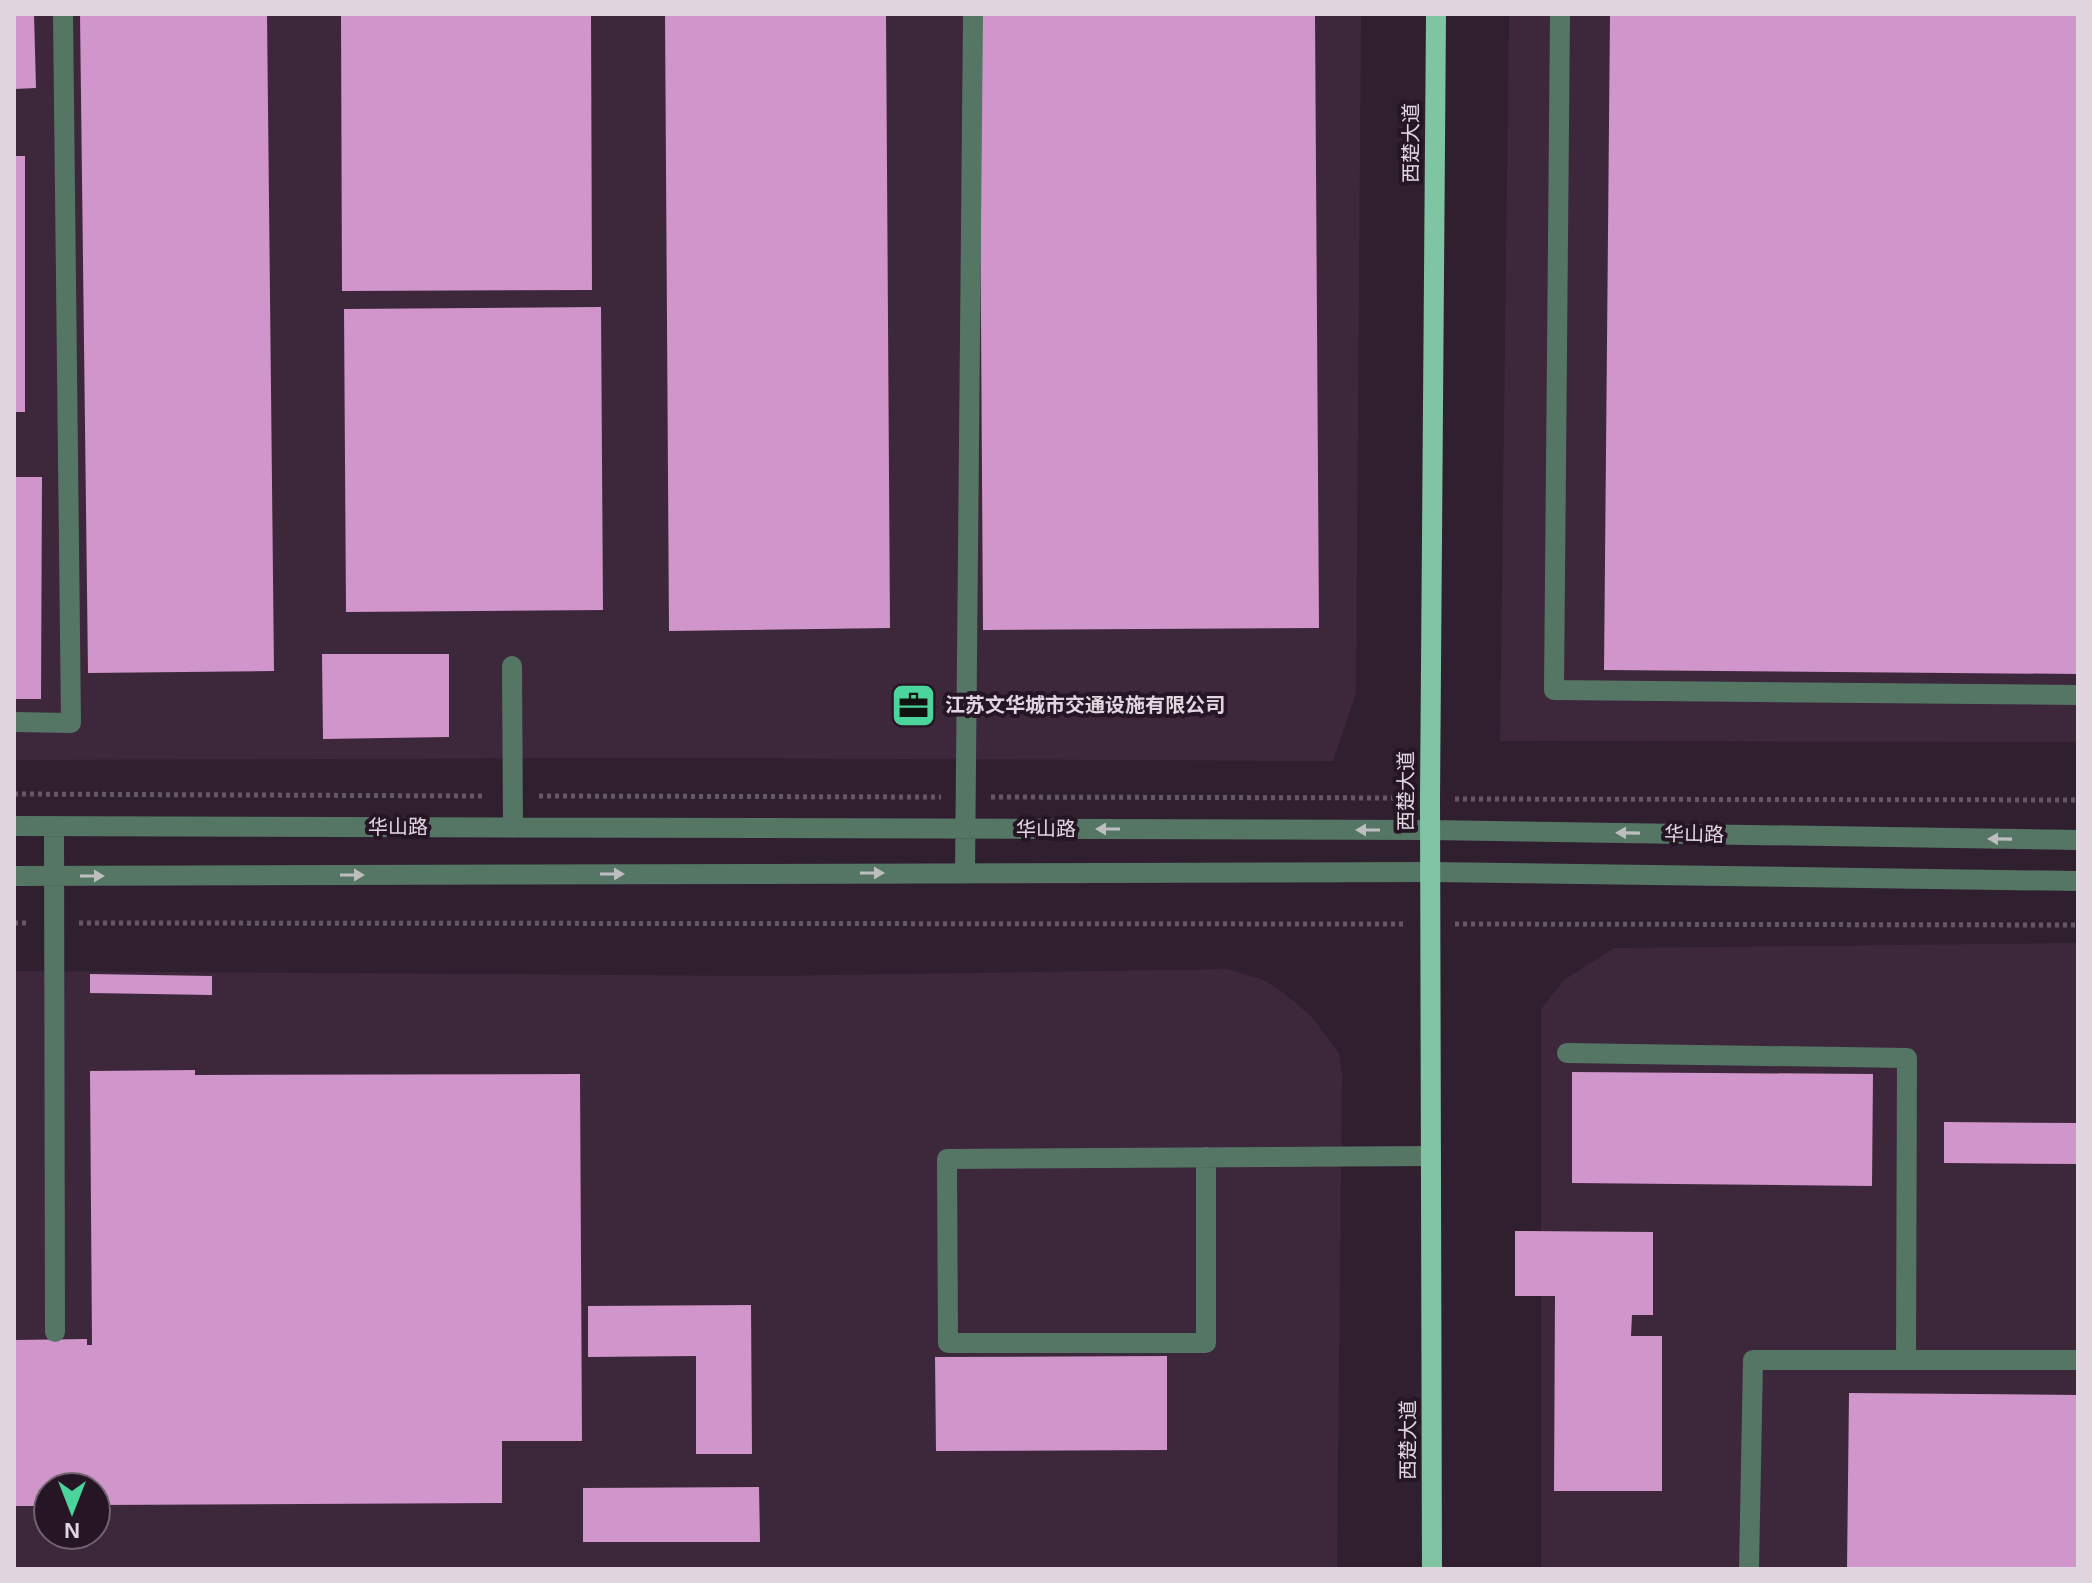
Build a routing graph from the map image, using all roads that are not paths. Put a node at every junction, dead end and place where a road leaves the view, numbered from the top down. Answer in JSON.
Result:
{"nodes":[{"id":1,"x":63,"y":14,"type":"edge"},
{"id":2,"x":973,"y":14,"type":"edge"},
{"id":3,"x":1436,"y":14,"type":"edge"},
{"id":4,"x":1560,"y":14,"type":"edge"},
{"id":5,"x":512,"y":666,"type":"dead end"},
{"id":6,"x":2078,"y":695,"type":"edge"},
{"id":7,"x":14,"y":722,"type":"edge"},
{"id":8,"x":14,"y":826,"type":"edge"},
{"id":9,"x":54,"y":826,"type":"junction"},
{"id":10,"x":513,"y":828,"type":"junction"},
{"id":11,"x":965,"y":829,"type":"junction"},
{"id":12,"x":1430,"y":830,"type":"junction"},
{"id":13,"x":2078,"y":840,"type":"edge"},
{"id":14,"x":1430,"y":872,"type":"junction"},
{"id":15,"x":965,"y":873,"type":"junction"},
{"id":16,"x":14,"y":876,"type":"edge"},
{"id":17,"x":54,"y":876,"type":"junction"},
{"id":18,"x":2078,"y":881,"type":"edge"},
{"id":19,"x":1567,"y":1053,"type":"dead end"},
{"id":20,"x":1431,"y":1156,"type":"junction"},
{"id":21,"x":1206,"y":1157,"type":"junction"},
{"id":22,"x":55,"y":1332,"type":"dead end"},
{"id":23,"x":1906,"y":1360,"type":"junction"},
{"id":24,"x":2078,"y":1360,"type":"edge"},
{"id":25,"x":1432,"y":1569,"type":"edge"},
{"id":26,"x":1749,"y":1569,"type":"edge"}],
"edges":[{"from":1,"to":7,"type":"street"},
{"from":2,"to":11,"type":"street"},
{"from":3,"to":12,"type":"main road","name":"西楚大道"},
{"from":4,"to":6,"type":"street"},
{"from":5,"to":10,"type":"street"},
{"from":8,"to":9,"type":"street","name":"华山路"},
{"from":9,"to":10,"type":"street","name":"华山路"},
{"from":9,"to":17,"type":"street"},
{"from":10,"to":11,"type":"street","name":"华山路"},
{"from":12,"to":11,"type":"street","name":"华山路","one_way":true},
{"from":11,"to":15,"type":"street"},
{"from":13,"to":12,"type":"street","name":"华山路","one_way":true},
{"from":12,"to":14,"type":"main road","name":"西楚大道"},
{"from":14,"to":15,"type":"street","name":"华山路"},
{"from":14,"to":18,"type":"street","name":"华山路"},
{"from":14,"to":20,"type":"main road","name":"西楚大道"},
{"from":17,"to":15,"type":"street","name":"华山路","one_way":true},
{"from":16,"to":17,"type":"street","name":"华山路"},
{"from":17,"to":22,"type":"street"},
{"from":19,"to":23,"type":"street"},
{"from":20,"to":21,"type":"street"},
{"from":20,"to":25,"type":"main road","name":"西楚大道"},
{"from":21,"to":21,"type":"street"},
{"from":23,"to":24,"type":"street"},
{"from":23,"to":26,"type":"street"}]}
